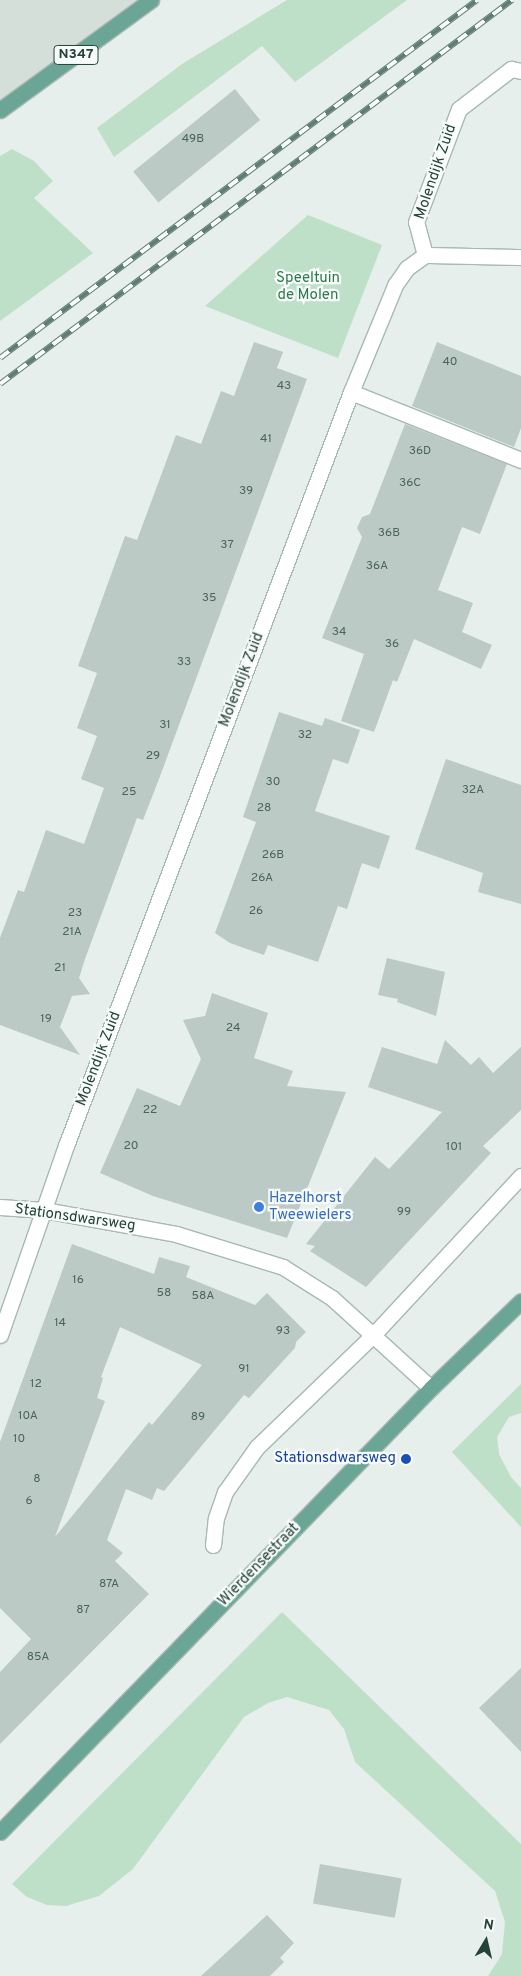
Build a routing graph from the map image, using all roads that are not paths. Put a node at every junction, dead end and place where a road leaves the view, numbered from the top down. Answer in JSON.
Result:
{"nodes":[{"id":1,"x":151,"y":0,"type":"edge"},
{"id":2,"x":521,"y":71,"type":"edge"},
{"id":3,"x":0,"y":110,"type":"edge"},
{"id":4,"x":425,"y":255,"type":"junction"},
{"id":5,"x":521,"y":257,"type":"edge"},
{"id":6,"x":351,"y":392,"type":"junction"},
{"id":7,"x":521,"y":460,"type":"edge"},
{"id":8,"x":521,"y":1176,"type":"edge"},
{"id":9,"x":0,"y":1207,"type":"edge"},
{"id":10,"x":44,"y":1210,"type":"junction"},
{"id":11,"x":521,"y":1301,"type":"edge"},
{"id":12,"x":374,"y":1334,"type":"junction"},
{"id":13,"x":0,"y":1335,"type":"edge"},
{"id":14,"x":431,"y":1388,"type":"junction"},
{"id":15,"x":212,"y":1545,"type":"dead end"},
{"id":16,"x":0,"y":1832,"type":"edge"}],
"edges":[{"from":1,"to":3,"type":"main road","number":"N347"},
{"from":2,"to":4,"type":"street","name":"Molendijk Zuid"},
{"from":4,"to":5,"type":"street"},
{"from":4,"to":6,"type":"street","name":"Molendijk Zuid"},
{"from":6,"to":7,"type":"street"},
{"from":6,"to":10,"type":"street","name":"Molendijk Zuid"},
{"from":8,"to":12,"type":"street"},
{"from":9,"to":10,"type":"street","name":"Stationsdwarsweg"},
{"from":10,"to":12,"type":"street","name":"Stationsdwarsweg"},
{"from":10,"to":13,"type":"street","name":"Molendijk Zuid"},
{"from":11,"to":14,"type":"main road","name":"Wierdensestraat"},
{"from":12,"to":14,"type":"street","name":"Stationsdwarsweg"},
{"from":12,"to":15,"type":"street"},
{"from":14,"to":16,"type":"main road","name":"Wierdensestraat"}]}
